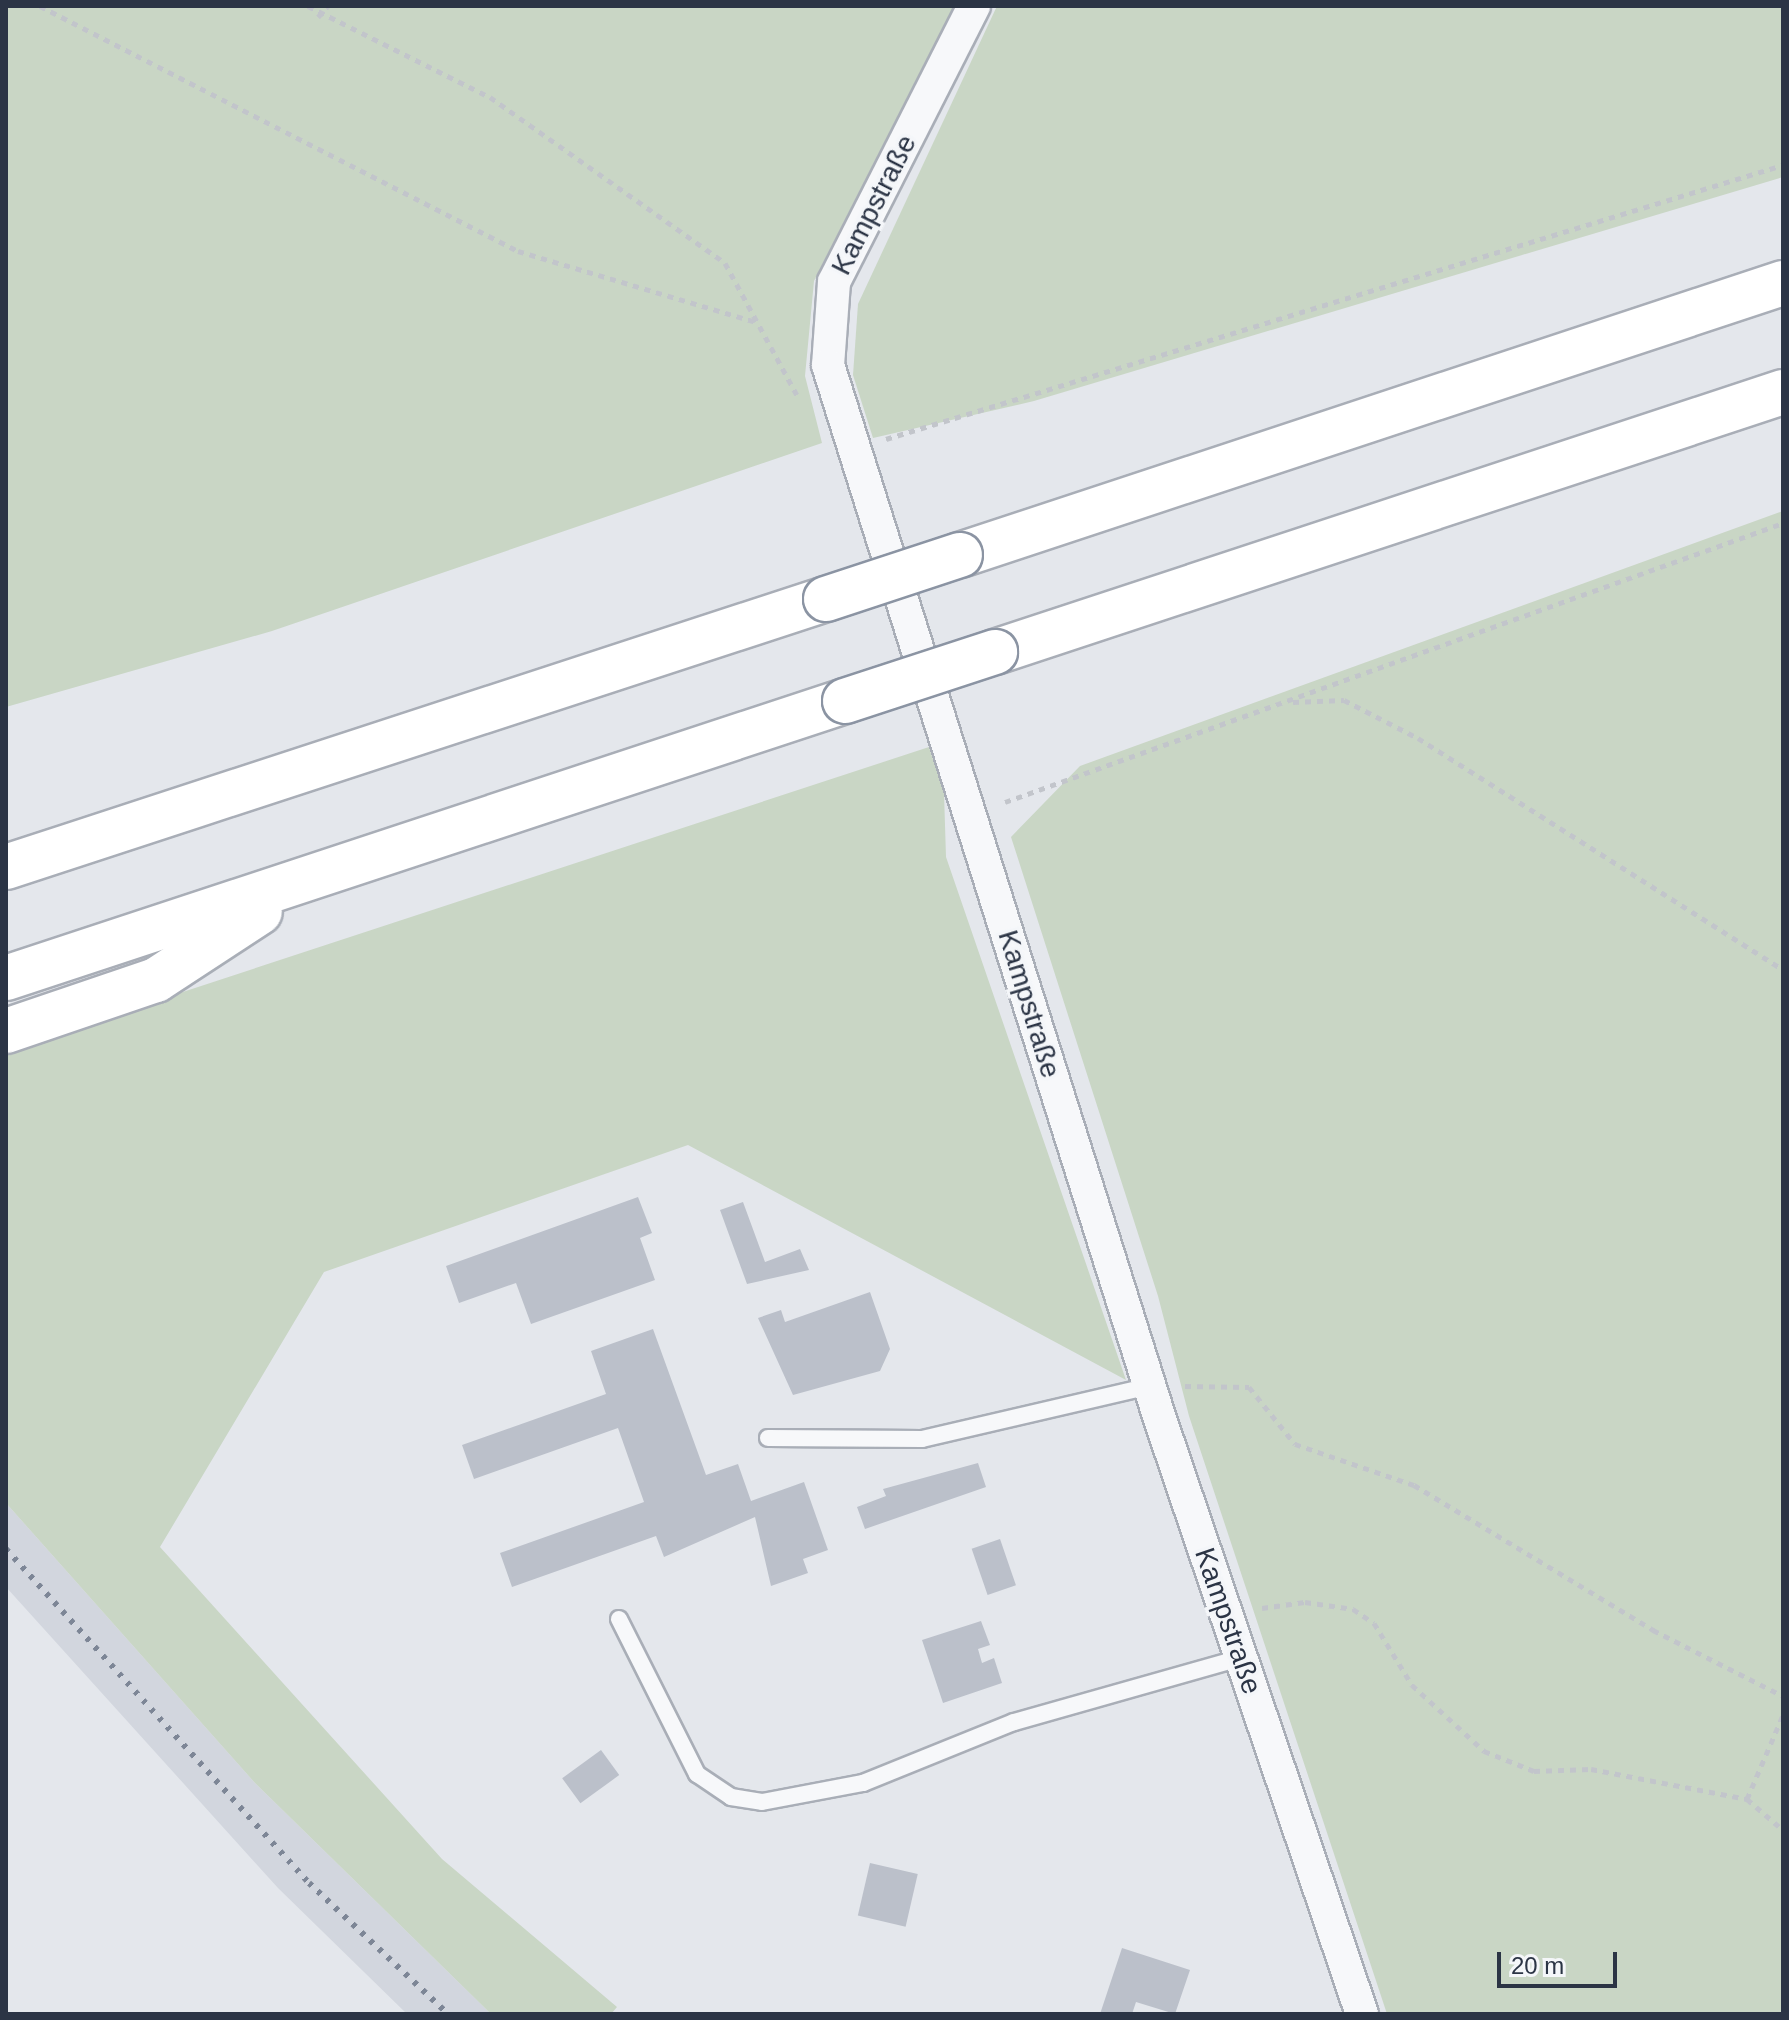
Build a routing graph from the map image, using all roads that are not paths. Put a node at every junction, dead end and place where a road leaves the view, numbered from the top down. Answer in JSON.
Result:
{"nodes":[{"id":1,"x":974,"y":6,"type":"edge"},
{"id":2,"x":1783,"y":283,"type":"edge"},
{"id":3,"x":1783,"y":392,"type":"edge"},
{"id":4,"x":6,"y":867,"type":"edge"},
{"id":5,"x":305,"y":882,"type":"junction"},
{"id":6,"x":6,"y":978,"type":"edge"},
{"id":7,"x":6,"y":1031,"type":"edge"},
{"id":8,"x":1150,"y":1388,"type":"junction"},
{"id":9,"x":768,"y":1438,"type":"dead end"},
{"id":10,"x":619,"y":1619,"type":"dead end"},
{"id":11,"x":1240,"y":1658,"type":"junction"},
{"id":12,"x":1362,"y":2014,"type":"edge"}],
"edges":[{"from":1,"to":8,"type":"street","name":"Kampstraße"},
{"from":2,"to":4,"type":"highway","bridge":true},
{"from":3,"to":5,"type":"highway","bridge":true},
{"from":5,"to":6,"type":"highway"},
{"from":5,"to":7,"type":"highway"},
{"from":8,"to":9,"type":"lane"},
{"from":8,"to":11,"type":"street","name":"Kampstraße"},
{"from":10,"to":11,"type":"lane"},
{"from":11,"to":12,"type":"street","name":"Kampstraße"}]}
